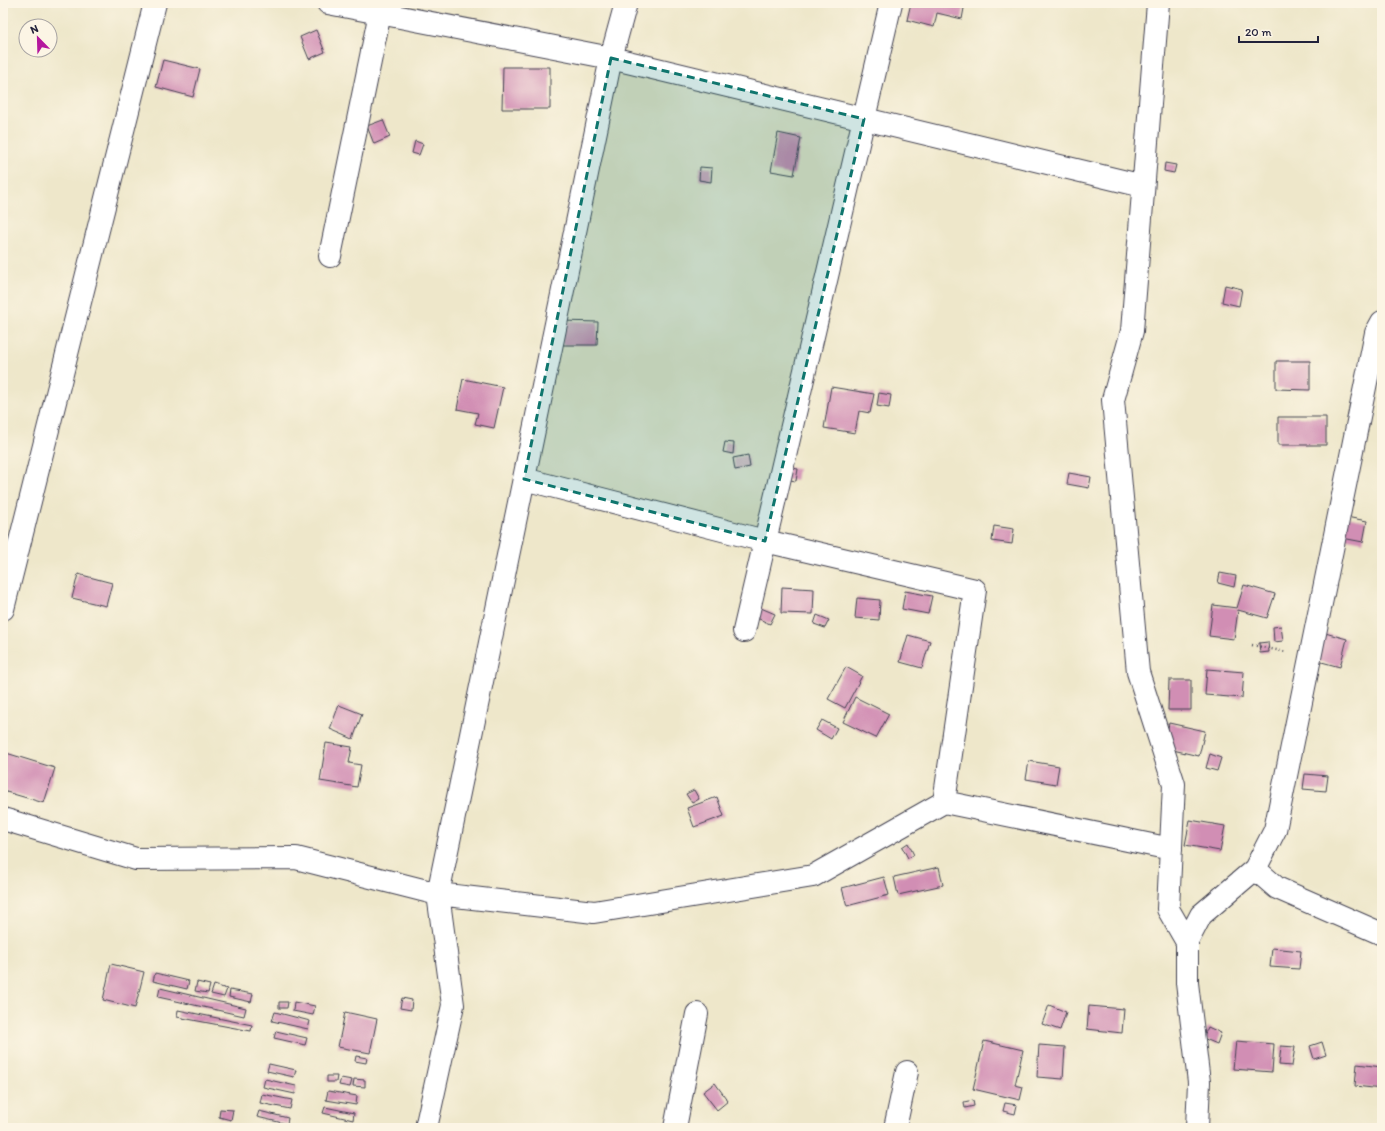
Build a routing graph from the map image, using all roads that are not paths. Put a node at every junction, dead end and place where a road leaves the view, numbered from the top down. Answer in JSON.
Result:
{"nodes":[{"id":1,"x":155,"y":3,"type":"edge"},
{"id":2,"x":328,"y":3,"type":"edge"},
{"id":3,"x":626,"y":3,"type":"edge"},
{"id":4,"x":891,"y":3,"type":"edge"},
{"id":5,"x":1158,"y":3,"type":"edge"},
{"id":6,"x":381,"y":8,"type":"edge"},
{"id":7,"x":611,"y":58,"type":"junction"},
{"id":8,"x":864,"y":118,"type":"junction"},
{"id":9,"x":1143,"y":186,"type":"junction"},
{"id":10,"x":330,"y":256,"type":"dead end"},
{"id":11,"x":1379,"y":327,"type":"edge"},
{"id":12,"x":524,"y":479,"type":"junction"},
{"id":13,"x":765,"y":541,"type":"junction"},
{"id":14,"x":3,"y":609,"type":"edge"},
{"id":15,"x":744,"y":631,"type":"dead end"},
{"id":16,"x":944,"y":802,"type":"junction"},
{"id":17,"x":3,"y":819,"type":"edge"},
{"id":18,"x":1171,"y":848,"type":"junction"},
{"id":19,"x":1255,"y":869,"type":"junction"},
{"id":20,"x":438,"y":894,"type":"junction"},
{"id":21,"x":1382,"y":934,"type":"edge"},
{"id":22,"x":1187,"y":942,"type":"junction"},
{"id":23,"x":697,"y":1014,"type":"dead end"},
{"id":24,"x":907,"y":1072,"type":"dead end"},
{"id":25,"x":426,"y":1128,"type":"edge"},
{"id":26,"x":675,"y":1128,"type":"edge"},
{"id":27,"x":895,"y":1128,"type":"edge"},
{"id":28,"x":1197,"y":1128,"type":"edge"}],
"edges":[{"from":1,"to":14,"type":"street"},
{"from":2,"to":6,"type":"street"},
{"from":3,"to":7,"type":"street"},
{"from":4,"to":8,"type":"street"},
{"from":5,"to":9,"type":"street"},
{"from":6,"to":7,"type":"street"},
{"from":6,"to":10,"type":"street"},
{"from":7,"to":8,"type":"street"},
{"from":7,"to":12,"type":"street"},
{"from":8,"to":9,"type":"street"},
{"from":8,"to":13,"type":"street"},
{"from":9,"to":18,"type":"street"},
{"from":11,"to":19,"type":"street"},
{"from":12,"to":13,"type":"street"},
{"from":12,"to":20,"type":"street"},
{"from":13,"to":15,"type":"street"},
{"from":13,"to":16,"type":"street"},
{"from":16,"to":18,"type":"street"},
{"from":16,"to":20,"type":"street"},
{"from":17,"to":20,"type":"street"},
{"from":18,"to":22,"type":"street"},
{"from":19,"to":21,"type":"street"},
{"from":19,"to":22,"type":"street"},
{"from":20,"to":25,"type":"street"},
{"from":22,"to":28,"type":"street"},
{"from":23,"to":26,"type":"street"},
{"from":24,"to":27,"type":"street"}]}
